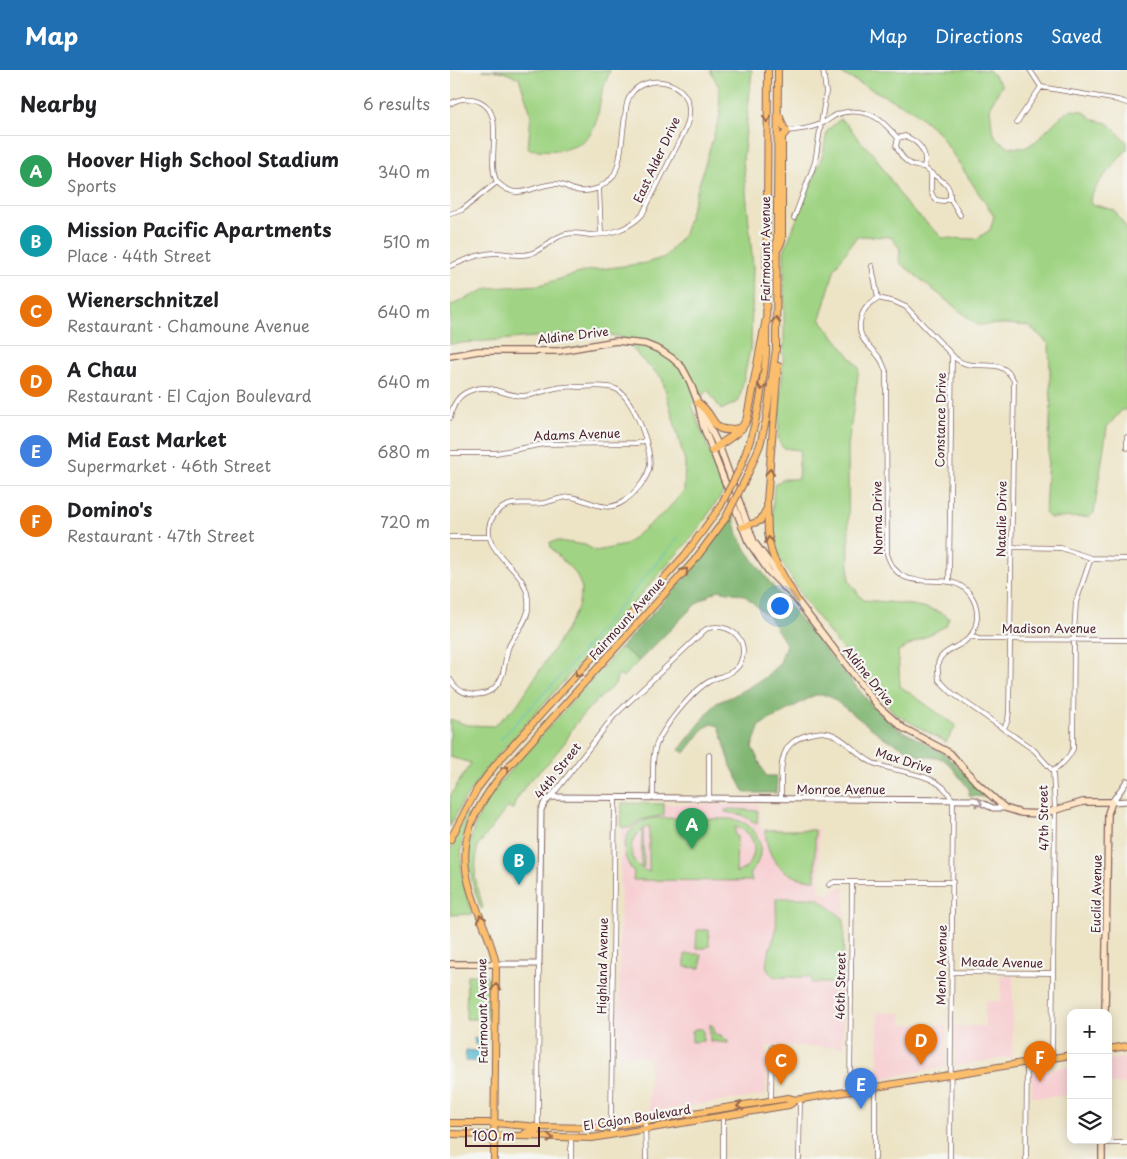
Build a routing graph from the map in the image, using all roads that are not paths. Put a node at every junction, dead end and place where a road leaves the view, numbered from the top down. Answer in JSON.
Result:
{"nodes":[{"id":1,"x":768,"y":70,"type":"edge"},
{"id":2,"x":778,"y":70,"type":"edge"},
{"id":3,"x":823,"y":70,"type":"edge"},
{"id":4,"x":1030,"y":70,"type":"edge"},
{"id":5,"x":1041,"y":86,"type":"junction"},
{"id":6,"x":1126,"y":102,"type":"edge"},
{"id":7,"x":778,"y":103,"type":"junction"},
{"id":8,"x":450,"y":104,"type":"edge"},
{"id":9,"x":1017,"y":122,"type":"dead end"},
{"id":10,"x":821,"y":124,"type":"junction"},
{"id":11,"x":787,"y":131,"type":"junction"},
{"id":12,"x":898,"y":138,"type":"junction"},
{"id":13,"x":924,"y":167,"type":"junction"},
{"id":14,"x":931,"y":175,"type":"junction"},
{"id":15,"x":497,"y":182,"type":"junction"},
{"id":16,"x":599,"y":188,"type":"junction"},
{"id":17,"x":950,"y":198,"type":"junction"},
{"id":18,"x":450,"y":214,"type":"edge"},
{"id":19,"x":960,"y":215,"type":"dead end"},
{"id":20,"x":794,"y":218,"type":"dead end"},
{"id":21,"x":602,"y":234,"type":"junction"},
{"id":22,"x":777,"y":254,"type":"junction"},
{"id":23,"x":450,"y":266,"type":"edge"},
{"id":24,"x":872,"y":266,"type":"dead end"},
{"id":25,"x":878,"y":298,"type":"junction"},
{"id":26,"x":766,"y":320,"type":"junction"},
{"id":27,"x":776,"y":349,"type":"junction"},
{"id":28,"x":952,"y":354,"type":"junction"},
{"id":29,"x":450,"y":356,"type":"edge"},
{"id":30,"x":698,"y":403,"type":"junction"},
{"id":31,"x":450,"y":418,"type":"edge"},
{"id":32,"x":742,"y":428,"type":"junction"},
{"id":33,"x":1127,"y":437,"type":"edge"},
{"id":34,"x":646,"y":440,"type":"junction"},
{"id":35,"x":715,"y":448,"type":"junction"},
{"id":36,"x":1127,"y":448,"type":"edge"},
{"id":37,"x":450,"y":453,"type":"edge"},
{"id":38,"x":768,"y":501,"type":"junction"},
{"id":39,"x":745,"y":527,"type":"junction"},
{"id":40,"x":450,"y":536,"type":"edge"},
{"id":41,"x":489,"y":537,"type":"junction"},
{"id":42,"x":1011,"y":547,"type":"junction"},
{"id":43,"x":1091,"y":558,"type":"junction"},
{"id":44,"x":1127,"y":559,"type":"edge"},
{"id":45,"x":949,"y":581,"type":"junction"},
{"id":46,"x":796,"y":600,"type":"junction"},
{"id":47,"x":971,"y":636,"type":"junction"},
{"id":48,"x":1011,"y":639,"type":"junction"},
{"id":49,"x":1074,"y":640,"type":"junction"},
{"id":50,"x":1127,"y":640,"type":"edge"},
{"id":51,"x":450,"y":679,"type":"edge"},
{"id":52,"x":1004,"y":728,"type":"junction"},
{"id":53,"x":709,"y":754,"type":"dead end"},
{"id":54,"x":1053,"y":771,"type":"junction"},
{"id":55,"x":1127,"y":781,"type":"edge"},
{"id":56,"x":551,"y":797,"type":"junction"},
{"id":57,"x":615,"y":798,"type":"junction"},
{"id":58,"x":653,"y":798,"type":"junction"},
{"id":59,"x":709,"y":799,"type":"junction"},
{"id":60,"x":781,"y":799,"type":"junction"},
{"id":61,"x":953,"y":800,"type":"junction"},
{"id":62,"x":1127,"y":801,"type":"edge"},
{"id":63,"x":1112,"y":802,"type":"junction"},
{"id":64,"x":1005,"y":808,"type":"junction"},
{"id":65,"x":1055,"y":811,"type":"junction"},
{"id":66,"x":450,"y":840,"type":"edge"},
{"id":67,"x":852,"y":882,"type":"junction"},
{"id":68,"x":953,"y":882,"type":"junction"},
{"id":69,"x":829,"y":885,"type":"dead end"},
{"id":70,"x":450,"y":964,"type":"edge"},
{"id":71,"x":496,"y":964,"type":"junction"},
{"id":72,"x":539,"y":964,"type":"junction"},
{"id":73,"x":952,"y":972,"type":"junction"},
{"id":74,"x":1053,"y":973,"type":"junction"},
{"id":75,"x":1105,"y":1009,"type":"edge"},
{"id":76,"x":1127,"y":1046,"type":"edge"},
{"id":77,"x":772,"y":1047,"type":"dead end"},
{"id":78,"x":1112,"y":1048,"type":"edge"},
{"id":79,"x":1067,"y":1056,"type":"edge"},
{"id":80,"x":1052,"y":1058,"type":"junction"},
{"id":81,"x":1027,"y":1062,"type":"junction"},
{"id":82,"x":951,"y":1075,"type":"junction"},
{"id":83,"x":875,"y":1087,"type":"junction"},
{"id":84,"x":850,"y":1091,"type":"junction"},
{"id":85,"x":798,"y":1100,"type":"junction"},
{"id":86,"x":771,"y":1104,"type":"junction"},
{"id":87,"x":723,"y":1112,"type":"junction"},
{"id":88,"x":450,"y":1123,"type":"edge"},
{"id":89,"x":495,"y":1123,"type":"junction"},
{"id":90,"x":646,"y":1124,"type":"junction"},
{"id":91,"x":611,"y":1126,"type":"junction"},
{"id":92,"x":538,"y":1127,"type":"junction"},
{"id":93,"x":582,"y":1128,"type":"junction"},
{"id":94,"x":450,"y":1134,"type":"edge"},
{"id":95,"x":495,"y":1135,"type":"junction"},
{"id":96,"x":612,"y":1135,"type":"junction"},
{"id":97,"x":522,"y":1136,"type":"junction"},
{"id":98,"x":571,"y":1138,"type":"junction"},
{"id":99,"x":1112,"y":1142,"type":"edge"},
{"id":100,"x":1127,"y":1143,"type":"edge"},
{"id":101,"x":1102,"y":1144,"type":"edge"},
{"id":102,"x":494,"y":1159,"type":"edge"},
{"id":103,"x":571,"y":1159,"type":"edge"},
{"id":104,"x":646,"y":1159,"type":"edge"},
{"id":105,"x":723,"y":1159,"type":"edge"},
{"id":106,"x":799,"y":1159,"type":"edge"},
{"id":107,"x":875,"y":1159,"type":"edge"},
{"id":108,"x":950,"y":1159,"type":"edge"},
{"id":109,"x":1026,"y":1159,"type":"edge"},
{"id":110,"x":1102,"y":1159,"type":"edge"}],
"edges":[{"from":1,"to":26,"type":"main road","name":"Fairmount Avenue","one_way":true},
{"from":2,"to":7,"type":"main road","name":"Fairmount Avenue"},
{"from":3,"to":10,"type":"street"},
{"from":4,"to":5,"type":"street"},
{"from":5,"to":6,"type":"street"},
{"from":5,"to":9,"type":"street"},
{"from":7,"to":11,"type":"main road"},
{"from":7,"to":22,"type":"main road","name":"Fairmount Avenue"},
{"from":8,"to":15,"type":"street"},
{"from":10,"to":11,"type":"street"},
{"from":10,"to":12,"type":"street"},
{"from":10,"to":20,"type":"street"},
{"from":11,"to":22,"type":"main road"},
{"from":12,"to":13,"type":"street"},
{"from":12,"to":13,"type":"street"},
{"from":13,"to":14,"type":"street"},
{"from":14,"to":17,"type":"street"},
{"from":14,"to":17,"type":"street"},
{"from":15,"to":16,"type":"street"},
{"from":15,"to":18,"type":"street"},
{"from":16,"to":21,"type":"street"},
{"from":16,"to":21,"type":"street","name":"East Alder Drive"},
{"from":17,"to":19,"type":"street"},
{"from":21,"to":23,"type":"street","name":"East Alder Drive"},
{"from":27,"to":22,"type":"main road","name":"Fairmount Avenue","one_way":true},
{"from":24,"to":25,"type":"street"},
{"from":25,"to":28,"type":"street","name":"Constance Drive"},
{"from":25,"to":45,"type":"street","name":"Norma Drive"},
{"from":26,"to":32,"type":"highway"},
{"from":26,"to":66,"type":"main road","name":"Fairmount Avenue","one_way":true,"bridge":true},
{"from":38,"to":27,"type":"main road","one_way":true},
{"from":71,"to":27,"type":"main road","name":"Fairmount Avenue","one_way":true,"bridge":true},
{"from":28,"to":42,"type":"street","name":"Natalie Drive"},
{"from":28,"to":45,"type":"street","name":"Constance Drive"},
{"from":29,"to":30,"type":"main road","name":"Aldine Drive"},
{"from":30,"to":32,"type":"highway"},
{"from":30,"to":35,"type":"main road","name":"Aldine Drive"},
{"from":31,"to":34,"type":"street"},
{"from":32,"to":35,"type":"highway"},
{"from":33,"to":36,"type":"street"},
{"from":34,"to":37,"type":"street","name":"Adams Avenue"},
{"from":34,"to":41,"type":"street"},
{"from":35,"to":39,"type":"main road","name":"Aldine Drive"},
{"from":38,"to":39,"type":"main road"},
{"from":46,"to":38,"type":"main road","one_way":true},
{"from":39,"to":46,"type":"main road","name":"Aldine Drive"},
{"from":40,"to":41,"type":"street"},
{"from":41,"to":51,"type":"street"},
{"from":42,"to":43,"type":"street"},
{"from":42,"to":48,"type":"street","name":"Natalie Drive"},
{"from":43,"to":44,"type":"street"},
{"from":43,"to":49,"type":"street","name":"47th Street"},
{"from":45,"to":47,"type":"street"},
{"from":46,"to":64,"type":"main road","name":"Aldine Drive"},
{"from":47,"to":48,"type":"street","name":"Madison Avenue"},
{"from":47,"to":52,"type":"street"},
{"from":48,"to":49,"type":"street","name":"Madison Avenue"},
{"from":48,"to":52,"type":"street","name":"Natalie Drive"},
{"from":49,"to":50,"type":"street","name":"Madison Avenue"},
{"from":49,"to":54,"type":"street","name":"47th Street"},
{"from":52,"to":54,"type":"street"},
{"from":53,"to":59,"type":"street"},
{"from":54,"to":65,"type":"street","name":"47th Street"},
{"from":55,"to":63,"type":"street","name":"Euclid Avenue"},
{"from":56,"to":57,"type":"street","name":"Monroe Avenue"},
{"from":56,"to":58,"type":"street","name":"44th Street"},
{"from":56,"to":72,"type":"street","name":"44th Street"},
{"from":57,"to":58,"type":"street","name":"Monroe Avenue"},
{"from":57,"to":91,"type":"street","name":"Highland Avenue"},
{"from":58,"to":59,"type":"street","name":"Monroe Avenue"},
{"from":59,"to":60,"type":"street","name":"Monroe Avenue"},
{"from":60,"to":61,"type":"street","name":"Monroe Avenue"},
{"from":60,"to":61,"type":"street","name":"Max Drive"},
{"from":61,"to":64,"type":"street","name":"Monroe Avenue","one_way":true},
{"from":61,"to":68,"type":"street","name":"Menlo Avenue"},
{"from":62,"to":63,"type":"street","name":"Monroe Avenue"},
{"from":63,"to":65,"type":"main road","name":"Monroe Avenue"},
{"from":63,"to":75,"type":"main road","name":"Euclid Avenue"},
{"from":64,"to":65,"type":"main road","name":"Monroe Avenue"},
{"from":65,"to":74,"type":"street","name":"47th Street"},
{"from":67,"to":68,"type":"street"},
{"from":67,"to":69,"type":"street"},
{"from":67,"to":84,"type":"street","name":"46th Street"},
{"from":68,"to":73,"type":"street","name":"Menlo Avenue"},
{"from":70,"to":71,"type":"main road"},
{"from":71,"to":72,"type":"street"},
{"from":89,"to":71,"type":"main road","name":"Fairmount Avenue","one_way":true},
{"from":72,"to":92,"type":"street","name":"44th Street"},
{"from":73,"to":74,"type":"street","name":"Meade Avenue"},
{"from":73,"to":82,"type":"street","name":"Menlo Avenue"},
{"from":74,"to":80,"type":"street","name":"47th Street"},
{"from":76,"to":78,"type":"main road"},
{"from":77,"to":86,"type":"street"},
{"from":79,"to":80,"type":"main road","name":"El Cajon Boulevard"},
{"from":80,"to":81,"type":"main road","name":"El Cajon Boulevard"},
{"from":81,"to":82,"type":"main road","name":"El Cajon Boulevard"},
{"from":81,"to":109,"type":"street"},
{"from":82,"to":83,"type":"main road","name":"El Cajon Boulevard"},
{"from":82,"to":108,"type":"street","name":"Menlo Avenue"},
{"from":83,"to":84,"type":"main road","name":"El Cajon Boulevard"},
{"from":83,"to":107,"type":"street"},
{"from":84,"to":85,"type":"main road","name":"El Cajon Boulevard"},
{"from":85,"to":86,"type":"main road","name":"El Cajon Boulevard"},
{"from":85,"to":106,"type":"street"},
{"from":86,"to":87,"type":"main road","name":"El Cajon Boulevard"},
{"from":87,"to":90,"type":"main road","name":"El Cajon Boulevard"},
{"from":87,"to":90,"type":"main road","name":"El Cajon Boulevard"},
{"from":87,"to":105,"type":"street"},
{"from":88,"to":89,"type":"main road","name":"El Cajon Boulevard"},
{"from":89,"to":92,"type":"main road","name":"El Cajon Boulevard"},
{"from":89,"to":95,"type":"main road","name":"Fairmount Avenue"},
{"from":90,"to":91,"type":"main road","name":"El Cajon Boulevard"},
{"from":90,"to":96,"type":"main road","name":"El Cajon Boulevard"},
{"from":90,"to":104,"type":"street"},
{"from":91,"to":93,"type":"main road","name":"El Cajon Boulevard"},
{"from":91,"to":96,"type":"street","name":"Highland Avenue"},
{"from":92,"to":93,"type":"main road","name":"El Cajon Boulevard"},
{"from":92,"to":97,"type":"main road"},
{"from":93,"to":98,"type":"main road"},
{"from":94,"to":95,"type":"main road","name":"El Cajon Boulevard"},
{"from":95,"to":97,"type":"main road","name":"El Cajon Boulevard"},
{"from":95,"to":102,"type":"main road","name":"Fairmount Avenue"},
{"from":96,"to":98,"type":"main road","name":"El Cajon Boulevard"},
{"from":97,"to":98,"type":"main road","name":"El Cajon Boulevard","one_way":true},
{"from":98,"to":103,"type":"street"},
{"from":99,"to":100,"type":"street"},
{"from":101,"to":110,"type":"main road"}]}
